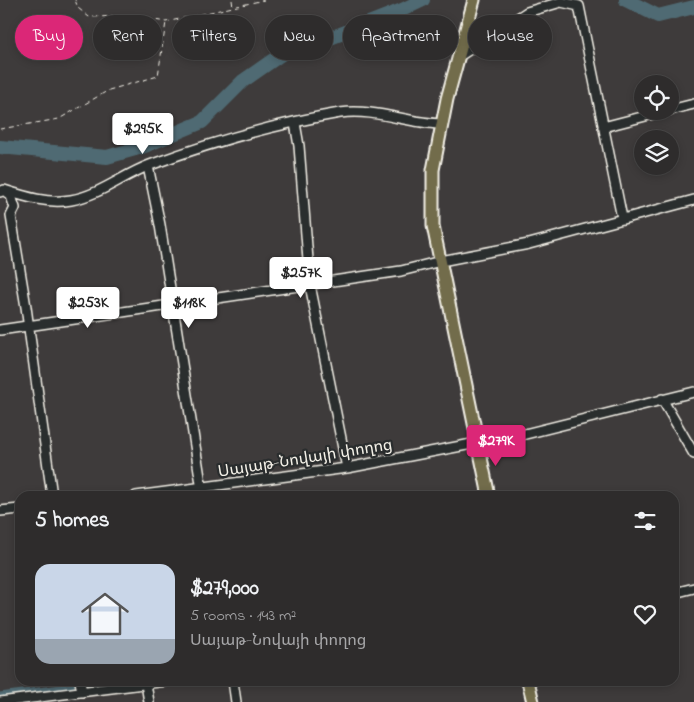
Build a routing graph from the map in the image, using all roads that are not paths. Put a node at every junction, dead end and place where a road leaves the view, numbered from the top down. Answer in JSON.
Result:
{"nodes":[{"id":1,"x":474,"y":0,"type":"edge"},
{"id":2,"x":458,"y":57,"type":"joint"},
{"id":3,"x":457,"y":60,"type":"edge"},
{"id":4,"x":694,"y":104,"type":"edge"},
{"id":5,"x":679,"y":108,"type":"edge"},
{"id":6,"x":634,"y":119,"type":"edge"},
{"id":7,"x":295,"y":123,"type":"junction"},
{"id":8,"x":441,"y":124,"type":"junction"},
{"id":9,"x":603,"y":127,"type":"junction"},
{"id":10,"x":148,"y":166,"type":"junction"},
{"id":11,"x":2,"y":191,"type":"edge"},
{"id":12,"x":694,"y":200,"type":"edge"},
{"id":13,"x":622,"y":218,"type":"junction"},
{"id":14,"x":441,"y":261,"type":"junction"},
{"id":15,"x":310,"y":285,"type":"junction"},
{"id":16,"x":173,"y":304,"type":"junction"},
{"id":17,"x":28,"y":326,"type":"junction"},
{"id":18,"x":0,"y":330,"type":"edge"},
{"id":19,"x":694,"y":392,"type":"edge"},
{"id":20,"x":662,"y":400,"type":"junction"},
{"id":21,"x":477,"y":443,"type":"junction"},
{"id":22,"x":694,"y":454,"type":"edge"},
{"id":23,"x":347,"y":468,"type":"junction"},
{"id":24,"x":51,"y":491,"type":"edge"},
{"id":25,"x":203,"y":491,"type":"edge"},
{"id":26,"x":209,"y":491,"type":"edge"},
{"id":27,"x":488,"y":491,"type":"edge"},
{"id":28,"x":15,"y":510,"type":"edge"},
{"id":29,"x":0,"y":512,"type":"edge"},
{"id":30,"x":694,"y":588,"type":"edge"},
{"id":31,"x":679,"y":592,"type":"edge"},
{"id":32,"x":81,"y":686,"type":"edge"},
{"id":33,"x":130,"y":686,"type":"edge"},
{"id":34,"x":146,"y":686,"type":"edge"},
{"id":35,"x":234,"y":686,"type":"edge"},
{"id":36,"x":529,"y":686,"type":"edge"},
{"id":37,"x":82,"y":692,"type":"junction"},
{"id":38,"x":0,"y":702,"type":"edge"},
{"id":39,"x":149,"y":702,"type":"edge"},
{"id":40,"x":236,"y":702,"type":"edge"},
{"id":41,"x":533,"y":702,"type":"edge"}],
"edges":[{"from":1,"to":2,"type":"main road"},
{"from":2,"to":9,"type":"street"},
{"from":3,"to":8,"type":"main road"},
{"from":4,"to":5,"type":"street"},
{"from":6,"to":9,"type":"street"},
{"from":7,"to":8,"type":"street"},
{"from":7,"to":10,"type":"street"},
{"from":7,"to":15,"type":"street"},
{"from":8,"to":14,"type":"main road"},
{"from":9,"to":13,"type":"street"},
{"from":10,"to":11,"type":"street"},
{"from":10,"to":16,"type":"street"},
{"from":11,"to":17,"type":"street"},
{"from":12,"to":13,"type":"street"},
{"from":13,"to":14,"type":"street"},
{"from":14,"to":15,"type":"street"},
{"from":14,"to":21,"type":"main road"},
{"from":15,"to":16,"type":"street"},
{"from":15,"to":23,"type":"street"},
{"from":16,"to":17,"type":"street"},
{"from":16,"to":25,"type":"street"},
{"from":17,"to":18,"type":"street"},
{"from":17,"to":24,"type":"street"},
{"from":19,"to":20,"type":"street","name":"Սայաթ-Նովայի փողոց"},
{"from":20,"to":21,"type":"street","name":"Սայաթ-Նովայի փողոց"},
{"from":20,"to":22,"type":"street"},
{"from":21,"to":23,"type":"street","name":"Սայաթ-Նովայի փողոց"},
{"from":21,"to":27,"type":"main road"},
{"from":23,"to":26,"type":"street","name":"Սայաթ-Նովայի փողոց"},
{"from":28,"to":29,"type":"street"},
{"from":30,"to":31,"type":"street"},
{"from":32,"to":37,"type":"street"},
{"from":33,"to":37,"type":"street"},
{"from":34,"to":39,"type":"street"},
{"from":35,"to":40,"type":"street"},
{"from":36,"to":41,"type":"main road"},
{"from":37,"to":38,"type":"street"}]}
